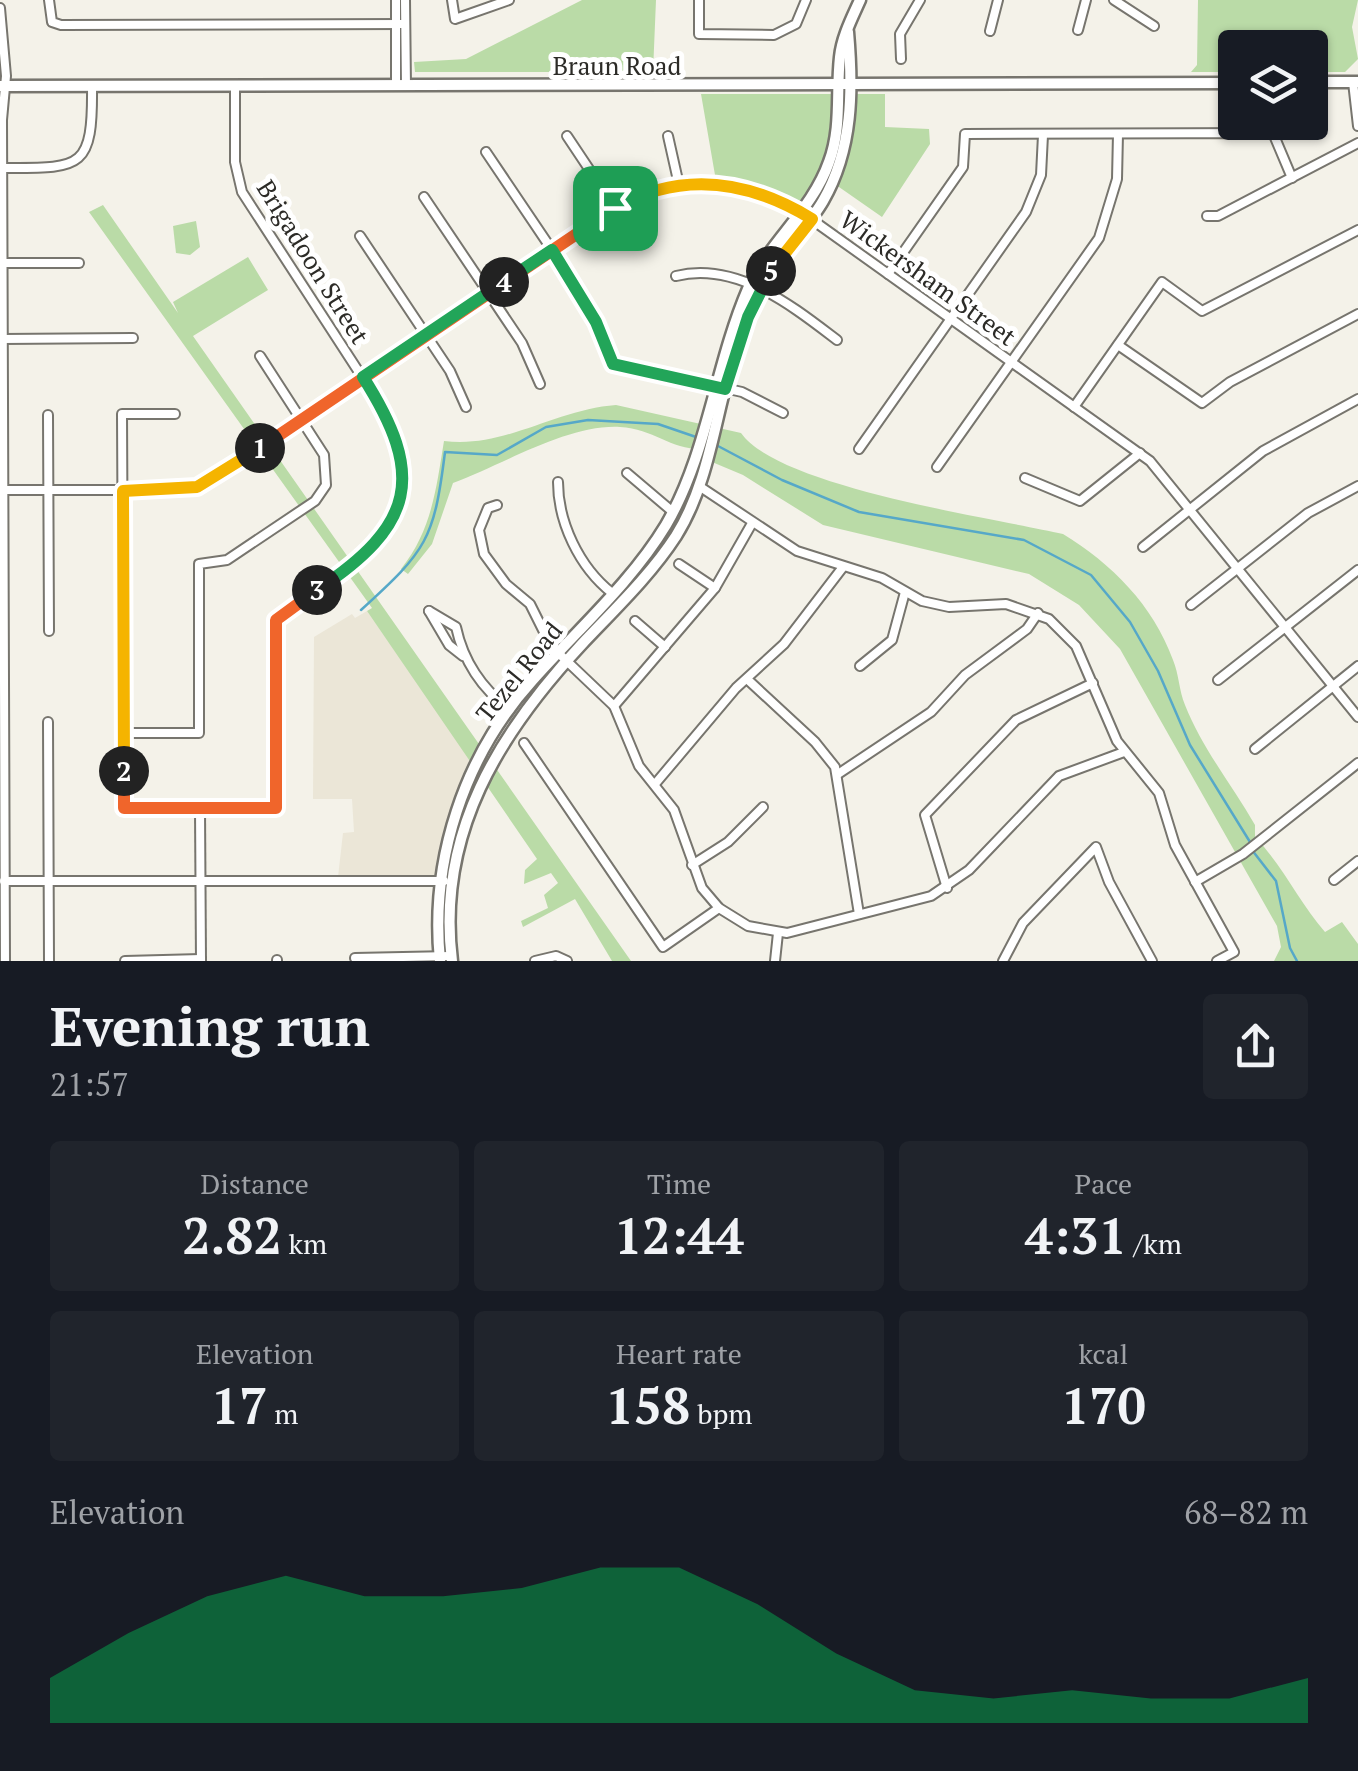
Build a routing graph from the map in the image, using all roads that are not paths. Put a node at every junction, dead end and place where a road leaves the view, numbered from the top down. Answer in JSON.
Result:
{"nodes":[{"id":1,"x":49,"y":0,"type":"edge"},
{"id":2,"x":396,"y":0,"type":"edge"},
{"id":3,"x":404,"y":0,"type":"edge"},
{"id":4,"x":452,"y":0,"type":"edge"},
{"id":5,"x":509,"y":0,"type":"edge"},
{"id":6,"x":699,"y":0,"type":"edge"},
{"id":7,"x":806,"y":0,"type":"edge"},
{"id":8,"x":860,"y":0,"type":"edge"},
{"id":9,"x":920,"y":0,"type":"edge"},
{"id":10,"x":998,"y":0,"type":"edge"},
{"id":11,"x":1086,"y":0,"type":"edge"},
{"id":12,"x":1114,"y":0,"type":"edge"},
{"id":13,"x":0,"y":8,"type":"edge"},
{"id":14,"x":401,"y":24,"type":"junction"},
{"id":15,"x":1154,"y":26,"type":"dead end"},
{"id":16,"x":1078,"y":30,"type":"dead end"},
{"id":17,"x":990,"y":31,"type":"dead end"},
{"id":18,"x":900,"y":58,"type":"dead end"},
{"id":19,"x":1328,"y":82,"type":"edge"},
{"id":20,"x":1355,"y":82,"type":"edge"},
{"id":21,"x":1218,"y":83,"type":"edge"},
{"id":22,"x":1,"y":85,"type":"edge"},
{"id":23,"x":845,"y":85,"type":"junction"},
{"id":24,"x":92,"y":86,"type":"junction"},
{"id":25,"x":400,"y":86,"type":"junction"},
{"id":26,"x":234,"y":87,"type":"junction"},
{"id":27,"x":1358,"y":126,"type":"edge"},
{"id":28,"x":1118,"y":134,"type":"junction"},
{"id":29,"x":1044,"y":135,"type":"junction"},
{"id":30,"x":567,"y":136,"type":"dead end"},
{"id":31,"x":668,"y":136,"type":"dead end"},
{"id":32,"x":1358,"y":143,"type":"edge"},
{"id":33,"x":486,"y":152,"type":"dead end"},
{"id":34,"x":2,"y":168,"type":"edge"},
{"id":35,"x":1292,"y":178,"type":"junction"},
{"id":36,"x":679,"y":185,"type":"junction"},
{"id":37,"x":424,"y":196,"type":"dead end"},
{"id":38,"x":615,"y":208,"type":"junction"},
{"id":39,"x":807,"y":216,"type":"junction"},
{"id":40,"x":1207,"y":216,"type":"dead end"},
{"id":41,"x":1358,"y":230,"type":"edge"},
{"id":42,"x":360,"y":236,"type":"dead end"},
{"id":43,"x":552,"y":250,"type":"junction"},
{"id":44,"x":2,"y":263,"type":"edge"},
{"id":45,"x":79,"y":264,"type":"dead end"},
{"id":46,"x":888,"y":274,"type":"junction"},
{"id":47,"x":676,"y":276,"type":"dead end"},
{"id":48,"x":755,"y":287,"type":"junction"},
{"id":49,"x":1,"y":288,"type":"edge"},
{"id":50,"x":489,"y":292,"type":"junction"},
{"id":51,"x":1358,"y":314,"type":"edge"},
{"id":52,"x":950,"y":319,"type":"junction"},
{"id":53,"x":426,"y":334,"type":"junction"},
{"id":54,"x":2,"y":338,"type":"edge"},
{"id":55,"x":133,"y":338,"type":"dead end"},
{"id":56,"x":837,"y":340,"type":"dead end"},
{"id":57,"x":1118,"y":345,"type":"junction"},
{"id":58,"x":260,"y":356,"type":"dead end"},
{"id":59,"x":1012,"y":362,"type":"junction"},
{"id":60,"x":363,"y":377,"type":"junction"},
{"id":61,"x":540,"y":384,"type":"dead end"},
{"id":62,"x":720,"y":388,"type":"junction"},
{"id":63,"x":1358,"y":399,"type":"edge"},
{"id":64,"x":1074,"y":407,"type":"junction"},
{"id":65,"x":466,"y":408,"type":"dead end"},
{"id":66,"x":175,"y":414,"type":"dead end"},
{"id":67,"x":783,"y":414,"type":"dead end"},
{"id":68,"x":48,"y":415,"type":"dead end"},
{"id":69,"x":300,"y":420,"type":"junction"},
{"id":70,"x":706,"y":440,"type":"junction"},
{"id":71,"x":860,"y":449,"type":"dead end"},
{"id":72,"x":1140,"y":453,"type":"junction"},
{"id":73,"x":937,"y":468,"type":"dead end"},
{"id":74,"x":626,"y":473,"type":"dead end"},
{"id":75,"x":1025,"y":478,"type":"dead end"},
{"id":76,"x":558,"y":482,"type":"dead end"},
{"id":77,"x":698,"y":486,"type":"junction"},
{"id":78,"x":1358,"y":486,"type":"edge"},
{"id":79,"x":2,"y":490,"type":"junction"},
{"id":80,"x":47,"y":490,"type":"junction"},
{"id":81,"x":123,"y":491,"type":"junction"},
{"id":82,"x":497,"y":505,"type":"dead end"},
{"id":83,"x":1190,"y":508,"type":"junction"},
{"id":84,"x":673,"y":512,"type":"junction"},
{"id":85,"x":752,"y":525,"type":"junction"},
{"id":86,"x":1,"y":537,"type":"edge"},
{"id":87,"x":1143,"y":547,"type":"dead end"},
{"id":88,"x":679,"y":564,"type":"dead end"},
{"id":89,"x":843,"y":567,"type":"junction"},
{"id":90,"x":1238,"y":568,"type":"junction"},
{"id":91,"x":1358,"y":570,"type":"edge"},
{"id":92,"x":715,"y":588,"type":"junction"},
{"id":93,"x":904,"y":592,"type":"junction"},
{"id":94,"x":612,"y":593,"type":"junction"},
{"id":95,"x":1191,"y":605,"type":"dead end"},
{"id":96,"x":1038,"y":613,"type":"junction"},
{"id":97,"x":634,"y":620,"type":"dead end"},
{"id":98,"x":1286,"y":626,"type":"junction"},
{"id":99,"x":48,"y":631,"type":"dead end"},
{"id":100,"x":666,"y":646,"type":"junction"},
{"id":101,"x":464,"y":656,"type":"junction"},
{"id":102,"x":563,"y":656,"type":"junction"},
{"id":103,"x":860,"y":666,"type":"dead end"},
{"id":104,"x":1358,"y":666,"type":"edge"},
{"id":105,"x":747,"y":679,"type":"junction"},
{"id":106,"x":1218,"y":680,"type":"dead end"},
{"id":107,"x":1093,"y":683,"type":"junction"},
{"id":108,"x":1334,"y":686,"type":"junction"},
{"id":109,"x":2,"y":693,"type":"edge"},
{"id":110,"x":614,"y":706,"type":"junction"},
{"id":111,"x":510,"y":709,"type":"junction"},
{"id":112,"x":1358,"y":716,"type":"edge"},
{"id":113,"x":48,"y":722,"type":"dead end"},
{"id":114,"x":124,"y":734,"type":"junction"},
{"id":115,"x":524,"y":743,"type":"dead end"},
{"id":116,"x":1255,"y":749,"type":"dead end"},
{"id":117,"x":1124,"y":752,"type":"junction"},
{"id":118,"x":1358,"y":762,"type":"edge"},
{"id":119,"x":838,"y":774,"type":"junction"},
{"id":120,"x":655,"y":784,"type":"junction"},
{"id":121,"x":2,"y":807,"type":"edge"},
{"id":122,"x":763,"y":807,"type":"dead end"},
{"id":123,"x":200,"y":809,"type":"junction"},
{"id":124,"x":1358,"y":860,"type":"edge"},
{"id":125,"x":692,"y":865,"type":"junction"},
{"id":126,"x":1334,"y":880,"type":"dead end"},
{"id":127,"x":4,"y":881,"type":"junction"},
{"id":128,"x":447,"y":882,"type":"junction"},
{"id":129,"x":1196,"y":882,"type":"junction"},
{"id":130,"x":49,"y":884,"type":"junction"},
{"id":131,"x":200,"y":884,"type":"junction"},
{"id":132,"x":948,"y":888,"type":"junction"},
{"id":133,"x":719,"y":908,"type":"junction"},
{"id":134,"x":859,"y":914,"type":"junction"},
{"id":135,"x":778,"y":933,"type":"junction"},
{"id":136,"x":355,"y":958,"type":"dead end"},
{"id":137,"x":446,"y":959,"type":"edge"},
{"id":138,"x":125,"y":960,"type":"edge"},
{"id":139,"x":200,"y":960,"type":"edge"},
{"id":140,"x":4,"y":961,"type":"edge"},
{"id":141,"x":49,"y":961,"type":"edge"},
{"id":142,"x":536,"y":961,"type":"edge"},
{"id":143,"x":567,"y":961,"type":"edge"},
{"id":144,"x":775,"y":961,"type":"edge"},
{"id":145,"x":1003,"y":961,"type":"edge"},
{"id":146,"x":1152,"y":961,"type":"edge"},
{"id":147,"x":1217,"y":961,"type":"edge"}],
"edges":[{"from":1,"to":14,"type":"street"},
{"from":2,"to":14,"type":"street"},
{"from":3,"to":14,"type":"street"},
{"from":4,"to":5,"type":"street"},
{"from":6,"to":7,"type":"street"},
{"from":8,"to":23,"type":"main road","name":"Tezel Road"},
{"from":9,"to":18,"type":"street"},
{"from":10,"to":17,"type":"street"},
{"from":11,"to":16,"type":"street"},
{"from":12,"to":15,"type":"street"},
{"from":13,"to":22,"type":"street"},
{"from":14,"to":25,"type":"street"},
{"from":19,"to":20,"type":"main road"},
{"from":20,"to":27,"type":"street"},
{"from":21,"to":23,"type":"main road","name":"Braun Road"},
{"from":22,"to":24,"type":"main road","name":"Braun Road"},
{"from":22,"to":34,"type":"street"},
{"from":23,"to":25,"type":"main road","name":"Braun Road"},
{"from":23,"to":39,"type":"main road","name":"Tezel Road"},
{"from":24,"to":26,"type":"main road","name":"Braun Road"},
{"from":24,"to":34,"type":"street"},
{"from":25,"to":26,"type":"main road","name":"Braun Road"},
{"from":26,"to":60,"type":"street","name":"Brigadoon Street"},
{"from":28,"to":29,"type":"street"},
{"from":28,"to":35,"type":"street"},
{"from":28,"to":59,"type":"street"},
{"from":29,"to":46,"type":"street"},
{"from":29,"to":52,"type":"street"},
{"from":30,"to":38,"type":"street"},
{"from":31,"to":36,"type":"street"},
{"from":32,"to":35,"type":"street"},
{"from":33,"to":43,"type":"street"},
{"from":34,"to":44,"type":"street"},
{"from":35,"to":40,"type":"street"},
{"from":36,"to":38,"type":"street","name":"Wickersham Street"},
{"from":36,"to":39,"type":"street","name":"Wickersham Street"},
{"from":37,"to":50,"type":"street"},
{"from":38,"to":43,"type":"street","name":"Wickersham Street"},
{"from":39,"to":46,"type":"street","name":"Wickersham Street"},
{"from":39,"to":48,"type":"main road","name":"Tezel Road"},
{"from":41,"to":57,"type":"street"},
{"from":42,"to":53,"type":"street"},
{"from":43,"to":50,"type":"street","name":"Wickersham Street"},
{"from":43,"to":62,"type":"street"},
{"from":44,"to":45,"type":"street"},
{"from":44,"to":49,"type":"street"},
{"from":46,"to":52,"type":"street","name":"Wickersham Street"},
{"from":47,"to":48,"type":"street"},
{"from":48,"to":56,"type":"street"},
{"from":48,"to":62,"type":"main road","name":"Tezel Road"},
{"from":49,"to":54,"type":"street"},
{"from":50,"to":53,"type":"street","name":"Wickersham Street"},
{"from":50,"to":61,"type":"street"},
{"from":51,"to":57,"type":"street"},
{"from":52,"to":59,"type":"street","name":"Wickersham Street"},
{"from":52,"to":71,"type":"street"},
{"from":53,"to":60,"type":"street","name":"Wickersham Street"},
{"from":53,"to":65,"type":"street"},
{"from":54,"to":55,"type":"street"},
{"from":54,"to":79,"type":"street"},
{"from":57,"to":64,"type":"street"},
{"from":58,"to":69,"type":"street"},
{"from":59,"to":64,"type":"street","name":"Wickersham Street"},
{"from":59,"to":73,"type":"street"},
{"from":60,"to":69,"type":"street","name":"Wickersham Street"},
{"from":60,"to":123,"type":"street","name":"Brigadoon Street"},
{"from":62,"to":67,"type":"street"},
{"from":62,"to":70,"type":"main road","name":"Tezel Road"},
{"from":63,"to":83,"type":"street"},
{"from":64,"to":72,"type":"street","name":"Wickersham Street"},
{"from":66,"to":81,"type":"street"},
{"from":68,"to":80,"type":"street"},
{"from":69,"to":81,"type":"street","name":"Wickersham Street"},
{"from":69,"to":114,"type":"street"},
{"from":70,"to":77,"type":"main road","name":"Tezel Road"},
{"from":70,"to":84,"type":"main road","name":"Tezel Road"},
{"from":72,"to":75,"type":"street"},
{"from":72,"to":83,"type":"street","name":"Wickersham Street"},
{"from":74,"to":84,"type":"street"},
{"from":76,"to":94,"type":"street"},
{"from":77,"to":85,"type":"street"},
{"from":77,"to":102,"type":"main road","name":"Tezel Road"},
{"from":78,"to":90,"type":"street"},
{"from":79,"to":80,"type":"street","name":"Wickersham Street"},
{"from":79,"to":86,"type":"street"},
{"from":80,"to":81,"type":"street","name":"Wickersham Street"},
{"from":80,"to":99,"type":"street"},
{"from":81,"to":114,"type":"street"},
{"from":82,"to":102,"type":"street"},
{"from":83,"to":87,"type":"street"},
{"from":83,"to":90,"type":"street","name":"Wickersham Street"},
{"from":84,"to":94,"type":"main road","name":"Tezel Road"},
{"from":85,"to":89,"type":"street"},
{"from":85,"to":92,"type":"street"},
{"from":86,"to":109,"type":"street"},
{"from":88,"to":92,"type":"street"},
{"from":89,"to":93,"type":"street"},
{"from":89,"to":105,"type":"street"},
{"from":90,"to":95,"type":"street"},
{"from":90,"to":98,"type":"street","name":"Wickersham Street"},
{"from":91,"to":98,"type":"street"},
{"from":92,"to":100,"type":"street"},
{"from":93,"to":96,"type":"street"},
{"from":93,"to":103,"type":"street"},
{"from":94,"to":102,"type":"main road","name":"Tezel Road"},
{"from":96,"to":107,"type":"street"},
{"from":96,"to":119,"type":"street"},
{"from":97,"to":100,"type":"street"},
{"from":98,"to":106,"type":"street"},
{"from":98,"to":108,"type":"street","name":"Wickersham Street"},
{"from":100,"to":110,"type":"street"},
{"from":101,"to":101,"type":"street"},
{"from":101,"to":111,"type":"street"},
{"from":102,"to":110,"type":"street"},
{"from":102,"to":111,"type":"main road","name":"Tezel Road"},
{"from":102,"to":128,"type":"main road","name":"Tezel Road"},
{"from":104,"to":108,"type":"street"},
{"from":105,"to":119,"type":"street"},
{"from":105,"to":120,"type":"street"},
{"from":107,"to":117,"type":"street"},
{"from":107,"to":132,"type":"street"},
{"from":108,"to":112,"type":"street","name":"Wickersham Street"},
{"from":108,"to":116,"type":"street"},
{"from":109,"to":121,"type":"street"},
{"from":110,"to":120,"type":"street"},
{"from":111,"to":128,"type":"main road","name":"Tezel Road"},
{"from":113,"to":130,"type":"street"},
{"from":114,"to":123,"type":"street"},
{"from":115,"to":133,"type":"street"},
{"from":117,"to":129,"type":"street"},
{"from":117,"to":132,"type":"street"},
{"from":118,"to":129,"type":"street"},
{"from":119,"to":134,"type":"street"},
{"from":120,"to":125,"type":"street"},
{"from":121,"to":127,"type":"street"},
{"from":122,"to":125,"type":"street"},
{"from":123,"to":131,"type":"street"},
{"from":124,"to":126,"type":"street"},
{"from":125,"to":133,"type":"street"},
{"from":127,"to":130,"type":"street"},
{"from":127,"to":140,"type":"street"},
{"from":128,"to":131,"type":"street"},
{"from":128,"to":137,"type":"main road","name":"Tezel Road"},
{"from":129,"to":147,"type":"street"},
{"from":130,"to":131,"type":"street"},
{"from":130,"to":141,"type":"street"},
{"from":131,"to":139,"type":"street"},
{"from":132,"to":134,"type":"street"},
{"from":133,"to":135,"type":"street"},
{"from":134,"to":135,"type":"street"},
{"from":135,"to":144,"type":"street"},
{"from":136,"to":137,"type":"street"},
{"from":138,"to":139,"type":"street"},
{"from":142,"to":143,"type":"street"},
{"from":145,"to":146,"type":"street"}]}
